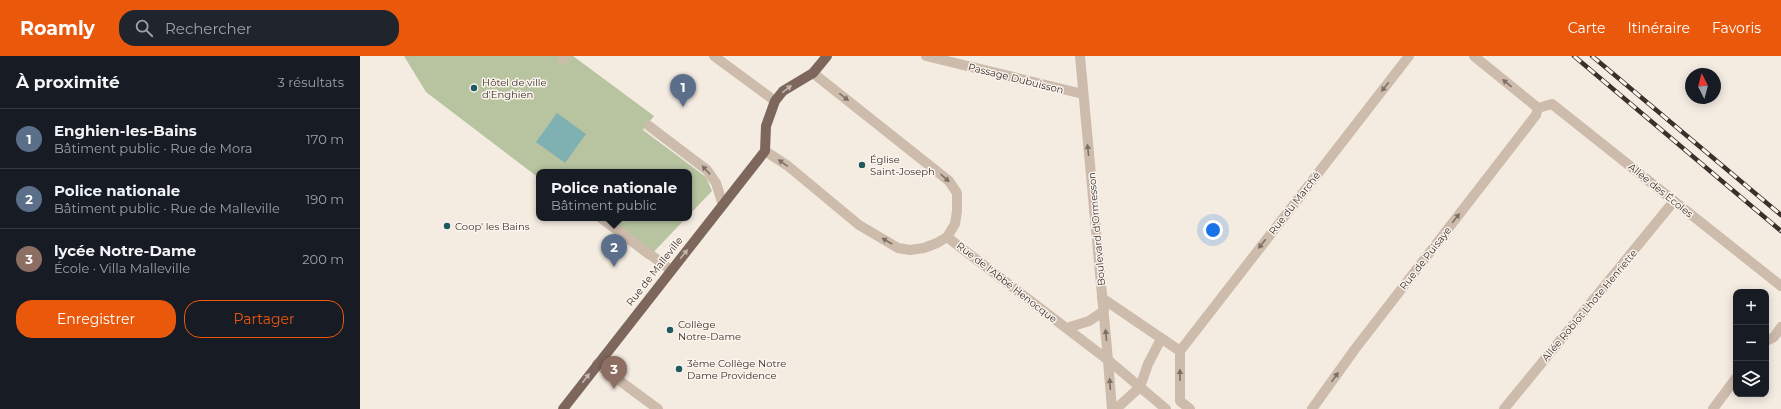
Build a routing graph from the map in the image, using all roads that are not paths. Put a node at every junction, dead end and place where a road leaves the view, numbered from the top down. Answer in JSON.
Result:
{"nodes":[{"id":1,"x":714,"y":56,"type":"edge"},
{"id":2,"x":827,"y":56,"type":"edge"},
{"id":3,"x":926,"y":56,"type":"edge"},
{"id":4,"x":1080,"y":56,"type":"edge"},
{"id":5,"x":1409,"y":56,"type":"edge"},
{"id":6,"x":1474,"y":56,"type":"edge"},
{"id":7,"x":813,"y":73,"type":"junction"},
{"id":8,"x":1083,"y":94,"type":"junction"},
{"id":9,"x":775,"y":101,"type":"junction"},
{"id":10,"x":1538,"y":108,"type":"junction"},
{"id":11,"x":649,"y":126,"type":"dead end"},
{"id":12,"x":765,"y":151,"type":"junction"},
{"id":13,"x":1674,"y":201,"type":"junction"},
{"id":14,"x":723,"y":205,"type":"junction"},
{"id":15,"x":605,"y":221,"type":"edge"},
{"id":16,"x":947,"y":236,"type":"junction"},
{"id":17,"x":670,"y":270,"type":"junction"},
{"id":18,"x":1781,"y":286,"type":"edge"},
{"id":19,"x":1102,"y":298,"type":"junction"},
{"id":20,"x":1104,"y":311,"type":"junction"},
{"id":21,"x":1781,"y":327,"type":"edge"},
{"id":22,"x":1067,"y":328,"type":"junction"},
{"id":23,"x":1161,"y":339,"type":"junction"},
{"id":24,"x":1769,"y":339,"type":"edge"},
{"id":25,"x":1180,"y":351,"type":"junction"},
{"id":26,"x":1108,"y":360,"type":"junction"},
{"id":27,"x":597,"y":364,"type":"junction"},
{"id":28,"x":1733,"y":382,"type":"edge"},
{"id":29,"x":1140,"y":387,"type":"junction"},
{"id":30,"x":1177,"y":405,"type":"edge"},
{"id":31,"x":563,"y":409,"type":"edge"},
{"id":32,"x":658,"y":409,"type":"edge"},
{"id":33,"x":1112,"y":409,"type":"edge"},
{"id":34,"x":1116,"y":409,"type":"edge"},
{"id":35,"x":1166,"y":409,"type":"edge"},
{"id":36,"x":1190,"y":409,"type":"edge"},
{"id":37,"x":1312,"y":409,"type":"edge"},
{"id":38,"x":1504,"y":409,"type":"edge"},
{"id":39,"x":1713,"y":409,"type":"edge"}],
"edges":[{"from":1,"to":9,"type":"street"},
{"from":2,"to":7,"type":"main road"},
{"from":3,"to":8,"type":"street","name":"Passage Dubuisson"},
{"from":4,"to":8,"type":"street","name":"Boulevard d'Ormesson"},
{"from":5,"to":25,"type":"street","name":"Rue du Marché","one_way":true},
{"from":10,"to":6,"type":"street","one_way":true},
{"from":9,"to":7,"type":"main road","one_way":true},
{"from":7,"to":16,"type":"street","one_way":true},
{"from":19,"to":8,"type":"street","name":"Boulevard d'Ormesson","one_way":true},
{"from":9,"to":12,"type":"main road"},
{"from":10,"to":13,"type":"street","name":"Allée des Écoles"},
{"from":37,"to":10,"type":"street","name":"Rue de Puisaye","one_way":true},
{"from":14,"to":11,"type":"street","one_way":true},
{"from":12,"to":14,"type":"main road","name":"Rue de Malleville"},
{"from":16,"to":12,"type":"street","one_way":true},
{"from":13,"to":18,"type":"street","name":"Allée des Écoles"},
{"from":13,"to":38,"type":"street","name":"Allée Roblot Lhote Henriette"},
{"from":17,"to":14,"type":"main road","name":"Rue de Malleville","one_way":true},
{"from":15,"to":17,"type":"street"},
{"from":16,"to":22,"type":"street","name":"Rue de l'Abbé Henocque"},
{"from":17,"to":27,"type":"main road","name":"Rue de Malleville"},
{"from":19,"to":20,"type":"street","name":"Boulevard d'Ormesson"},
{"from":19,"to":23,"type":"street"},
{"from":20,"to":22,"type":"street","name":"Rue de l'Abbé Henocque"},
{"from":26,"to":20,"type":"street","name":"Boulevard d'Ormesson","one_way":true},
{"from":21,"to":24,"type":"street"},
{"from":22,"to":26,"type":"street","name":"Rue de l'Abbé Henocque"},
{"from":23,"to":25,"type":"street"},
{"from":23,"to":29,"type":"street"},
{"from":30,"to":25,"type":"street","one_way":true},
{"from":26,"to":29,"type":"street"},
{"from":33,"to":26,"type":"street","name":"Boulevard d'Ormesson","one_way":true},
{"from":31,"to":27,"type":"main road","name":"Rue de Malleville","one_way":true},
{"from":27,"to":32,"type":"street"},
{"from":28,"to":39,"type":"street"},
{"from":29,"to":34,"type":"street"},
{"from":29,"to":35,"type":"street"},
{"from":30,"to":36,"type":"street"}]}
